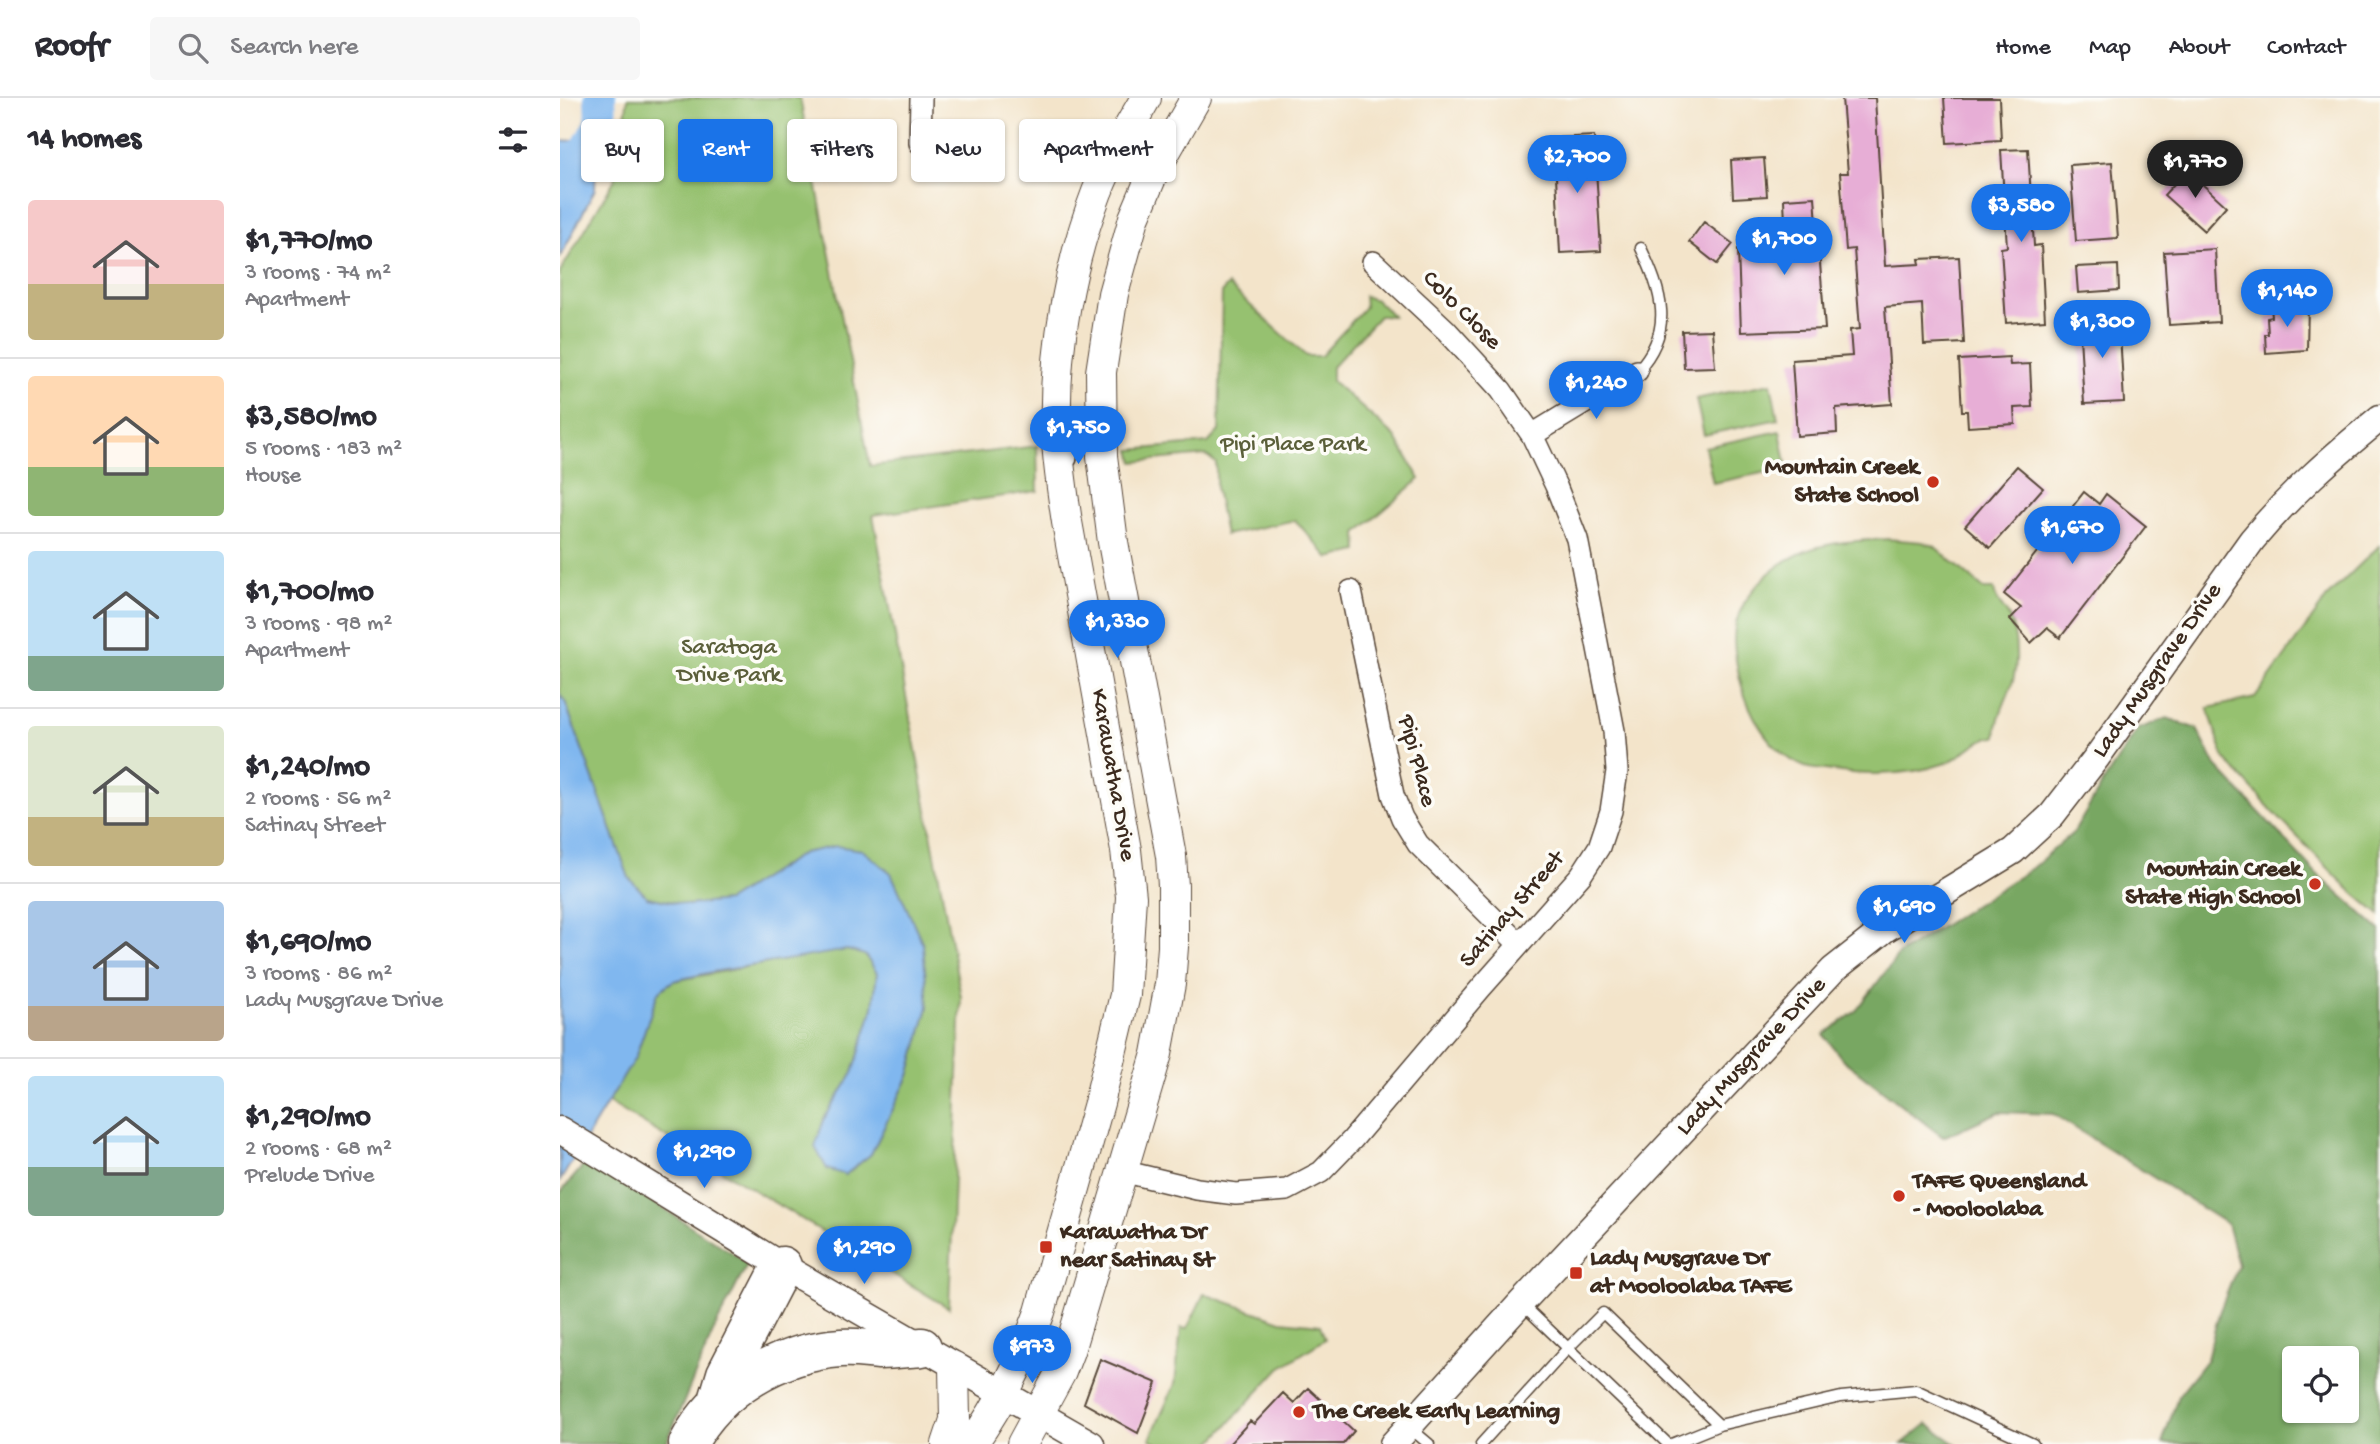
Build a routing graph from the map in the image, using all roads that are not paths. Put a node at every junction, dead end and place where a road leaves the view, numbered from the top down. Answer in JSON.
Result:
{"nodes":[{"id":1,"x":921,"y":98,"type":"edge"},
{"id":2,"x":1146,"y":98,"type":"edge"},
{"id":3,"x":1195,"y":98,"type":"edge"},
{"id":4,"x":921,"y":119,"type":"edge"},
{"id":5,"x":1642,"y":248,"type":"dead end"},
{"id":6,"x":1373,"y":262,"type":"dead end"},
{"id":7,"x":1637,"y":371,"type":"joint"},
{"id":8,"x":2380,"y":418,"type":"edge"},
{"id":9,"x":1532,"y":435,"type":"junction"},
{"id":10,"x":1101,"y":442,"type":"junction"},
{"id":11,"x":1067,"y":522,"type":"junction"},
{"id":12,"x":1351,"y":591,"type":"dead end"},
{"id":13,"x":1519,"y":944,"type":"junction"},
{"id":14,"x":560,"y":1130,"type":"edge"},
{"id":15,"x":1122,"y":1171,"type":"junction"},
{"id":16,"x":782,"y":1266,"type":"junction"},
{"id":17,"x":1521,"y":1303,"type":"junction"},
{"id":18,"x":922,"y":1347,"type":"junction"},
{"id":19,"x":1568,"y":1348,"type":"junction"},
{"id":20,"x":954,"y":1367,"type":"junction"},
{"id":21,"x":1003,"y":1395,"type":"junction"},
{"id":22,"x":717,"y":1404,"type":"junction"},
{"id":23,"x":1038,"y":1415,"type":"junction"},
{"id":24,"x":1719,"y":1425,"type":"junction"},
{"id":25,"x":1410,"y":1438,"type":"edge"},
{"id":26,"x":688,"y":1444,"type":"edge"},
{"id":27,"x":947,"y":1444,"type":"edge"},
{"id":28,"x":972,"y":1444,"type":"edge"},
{"id":29,"x":1023,"y":1444,"type":"edge"},
{"id":30,"x":1091,"y":1444,"type":"edge"},
{"id":31,"x":1481,"y":1444,"type":"edge"},
{"id":32,"x":1670,"y":1444,"type":"edge"},
{"id":33,"x":2033,"y":1444,"type":"edge"}],
"edges":[{"from":1,"to":4,"type":"street"},
{"from":2,"to":11,"type":"main road","name":"Karawatha Drive"},
{"from":3,"to":10,"type":"main road","name":"Karawatha Drive"},
{"from":5,"to":7,"type":"lane"},
{"from":6,"to":9,"type":"street","name":"Colo Close"},
{"from":7,"to":9,"type":"street"},
{"from":8,"to":17,"type":"street","name":"Lady Musgrave Drive"},
{"from":9,"to":13,"type":"street","name":"Satinay Street"},
{"from":10,"to":11,"type":"street"},
{"from":10,"to":15,"type":"main road","name":"Karawatha Drive"},
{"from":11,"to":21,"type":"main road","name":"Karawatha Drive"},
{"from":12,"to":13,"type":"street","name":"Pipi Place"},
{"from":13,"to":15,"type":"street","name":"Satinay Street"},
{"from":14,"to":16,"type":"street"},
{"from":15,"to":23,"type":"main road","name":"Karawatha Drive"},
{"from":16,"to":18,"type":"street"},
{"from":16,"to":22,"type":"highway"},
{"from":17,"to":19,"type":"lane"},
{"from":17,"to":25,"type":"street","name":"Lady Musgrave Drive"},
{"from":18,"to":20,"type":"street"},
{"from":18,"to":22,"type":"highway"},
{"from":19,"to":24,"type":"lane"},
{"from":19,"to":31,"type":"lane"},
{"from":19,"to":32,"type":"lane"},
{"from":20,"to":21,"type":"street"},
{"from":20,"to":27,"type":"main road"},
{"from":21,"to":23,"type":"street"},
{"from":21,"to":28,"type":"main road","name":"Karawatha Drive"},
{"from":22,"to":26,"type":"highway"},
{"from":23,"to":29,"type":"main road","name":"Karawatha Drive"},
{"from":23,"to":30,"type":"street"},
{"from":24,"to":32,"type":"lane"},
{"from":24,"to":33,"type":"lane"}]}
